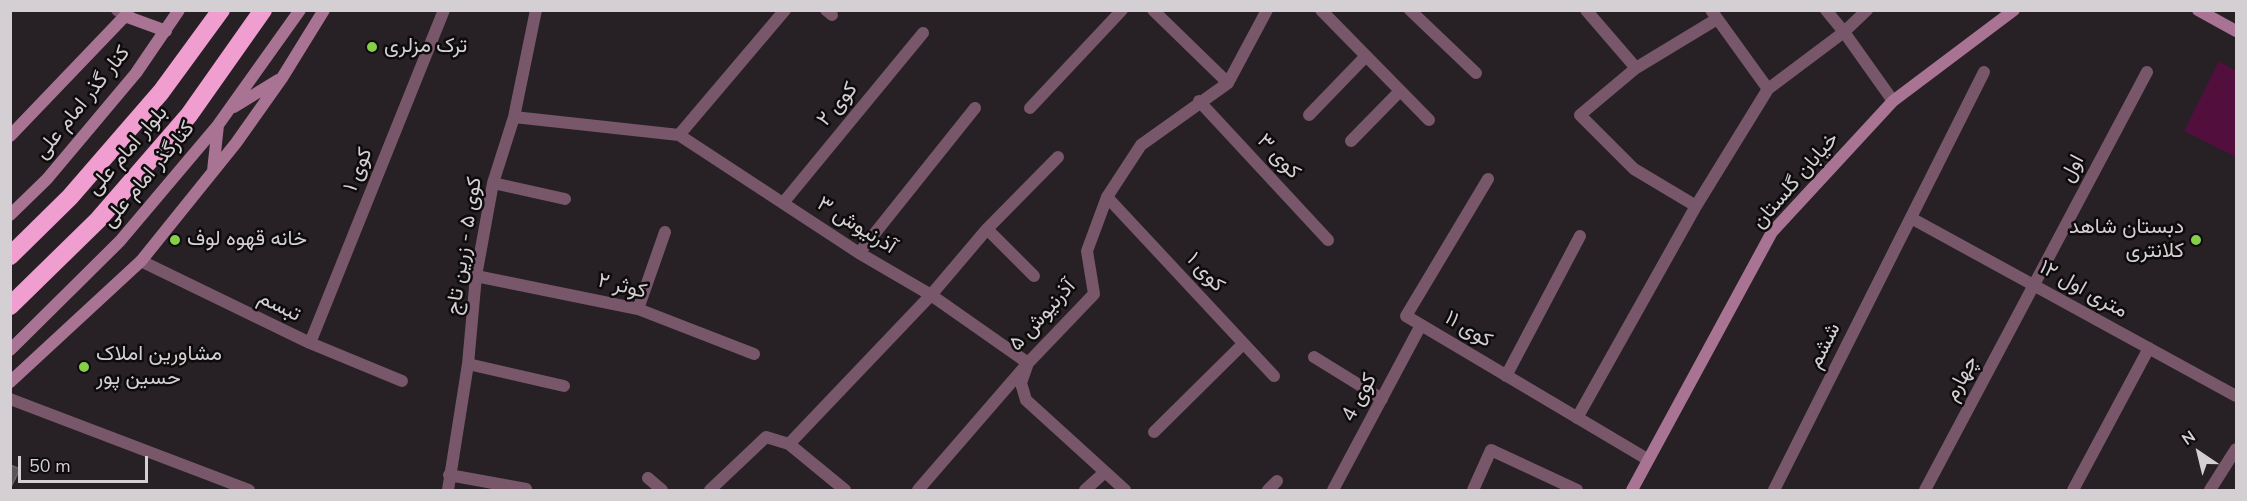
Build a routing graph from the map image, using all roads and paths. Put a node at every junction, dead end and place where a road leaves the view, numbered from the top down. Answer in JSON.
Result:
{"nodes":[{"id":1,"x":179,"y":10,"type":"edge"},
{"id":2,"x":221,"y":10,"type":"edge"},
{"id":3,"x":263,"y":10,"type":"edge"},
{"id":4,"x":300,"y":10,"type":"edge"},
{"id":5,"x":324,"y":10,"type":"edge"},
{"id":6,"x":444,"y":10,"type":"edge"},
{"id":7,"x":536,"y":10,"type":"edge"},
{"id":8,"x":785,"y":10,"type":"edge"},
{"id":9,"x":1122,"y":10,"type":"edge"},
{"id":10,"x":1153,"y":10,"type":"edge"},
{"id":11,"x":1267,"y":10,"type":"edge"},
{"id":12,"x":1321,"y":10,"type":"edge"},
{"id":13,"x":1410,"y":10,"type":"edge"},
{"id":14,"x":1586,"y":10,"type":"edge"},
{"id":15,"x":1826,"y":10,"type":"edge"},
{"id":16,"x":1867,"y":10,"type":"edge"},
{"id":17,"x":2014,"y":10,"type":"edge"},
{"id":18,"x":2198,"y":10,"type":"edge"},
{"id":19,"x":124,"y":12,"type":"edge"},
{"id":20,"x":1714,"y":15,"type":"edge"},
{"id":21,"x":166,"y":31,"type":"junction"},
{"id":22,"x":2236,"y":31,"type":"edge"},
{"id":23,"x":1844,"y":32,"type":"junction"},
{"id":24,"x":923,"y":33,"type":"dead end"},
{"id":25,"x":1366,"y":56,"type":"junction"},
{"id":26,"x":1636,"y":68,"type":"junction"},
{"id":27,"x":1984,"y":72,"type":"dead end"},
{"id":28,"x":2146,"y":72,"type":"dead end"},
{"id":29,"x":1476,"y":73,"type":"dead end"},
{"id":30,"x":282,"y":78,"type":"junction"},
{"id":31,"x":1228,"y":83,"type":"junction"},
{"id":32,"x":1768,"y":89,"type":"junction"},
{"id":33,"x":1400,"y":91,"type":"junction"},
{"id":34,"x":1199,"y":101,"type":"junction"},
{"id":35,"x":1893,"y":101,"type":"junction"},
{"id":36,"x":975,"y":108,"type":"dead end"},
{"id":37,"x":1030,"y":108,"type":"dead end"},
{"id":38,"x":230,"y":109,"type":"junction"},
{"id":39,"x":1309,"y":115,"type":"dead end"},
{"id":40,"x":514,"y":117,"type":"junction"},
{"id":41,"x":1429,"y":120,"type":"dead end"},
{"id":42,"x":218,"y":125,"type":"junction"},
{"id":43,"x":679,"y":135,"type":"junction"},
{"id":44,"x":10,"y":136,"type":"edge"},
{"id":45,"x":1351,"y":141,"type":"dead end"},
{"id":46,"x":1058,"y":157,"type":"dead end"},
{"id":47,"x":213,"y":172,"type":"junction"},
{"id":48,"x":1488,"y":178,"type":"dead end"},
{"id":49,"x":493,"y":183,"type":"junction"},
{"id":50,"x":1107,"y":197,"type":"junction"},
{"id":51,"x":565,"y":199,"type":"dead end"},
{"id":52,"x":783,"y":203,"type":"junction"},
{"id":53,"x":1696,"y":206,"type":"junction"},
{"id":54,"x":10,"y":215,"type":"edge"},
{"id":55,"x":1911,"y":218,"type":"junction"},
{"id":56,"x":987,"y":229,"type":"junction"},
{"id":57,"x":665,"y":232,"type":"dead end"},
{"id":58,"x":1580,"y":236,"type":"dead end"},
{"id":59,"x":1328,"y":240,"type":"dead end"},
{"id":60,"x":860,"y":253,"type":"junction"},
{"id":61,"x":10,"y":256,"type":"edge"},
{"id":62,"x":141,"y":261,"type":"junction"},
{"id":63,"x":476,"y":276,"type":"junction"},
{"id":64,"x":1034,"y":276,"type":"dead end"},
{"id":65,"x":2034,"y":285,"type":"junction"},
{"id":66,"x":931,"y":294,"type":"junction"},
{"id":67,"x":10,"y":306,"type":"edge"},
{"id":68,"x":638,"y":309,"type":"junction"},
{"id":69,"x":1421,"y":325,"type":"junction"},
{"id":70,"x":309,"y":344,"type":"junction"},
{"id":71,"x":1243,"y":344,"type":"junction"},
{"id":72,"x":2149,"y":348,"type":"junction"},
{"id":73,"x":10,"y":350,"type":"edge"},
{"id":74,"x":754,"y":354,"type":"dead end"},
{"id":75,"x":1314,"y":357,"type":"dead end"},
{"id":76,"x":1028,"y":363,"type":"junction"},
{"id":77,"x":468,"y":364,"type":"junction"},
{"id":78,"x":1274,"y":376,"type":"dead end"},
{"id":79,"x":1506,"y":376,"type":"junction"},
{"id":80,"x":402,"y":381,"type":"dead end"},
{"id":81,"x":10,"y":382,"type":"edge"},
{"id":82,"x":564,"y":386,"type":"dead end"},
{"id":83,"x":2236,"y":396,"type":"edge"},
{"id":84,"x":10,"y":399,"type":"edge"},
{"id":85,"x":1382,"y":399,"type":"junction"},
{"id":86,"x":1577,"y":418,"type":"junction"},
{"id":87,"x":1154,"y":432,"type":"dead end"},
{"id":88,"x":789,"y":444,"type":"junction"},
{"id":89,"x":2236,"y":449,"type":"edge"},
{"id":90,"x":1647,"y":459,"type":"junction"},
{"id":91,"x":1105,"y":472,"type":"junction"},
{"id":92,"x":449,"y":475,"type":"junction"},
{"id":93,"x":648,"y":478,"type":"dead end"},
{"id":94,"x":526,"y":489,"type":"edge"},
{"id":95,"x":249,"y":490,"type":"edge"},
{"id":96,"x":448,"y":490,"type":"edge"},
{"id":97,"x":662,"y":490,"type":"edge"},
{"id":98,"x":711,"y":490,"type":"edge"},
{"id":99,"x":845,"y":490,"type":"edge"},
{"id":100,"x":918,"y":490,"type":"edge"},
{"id":101,"x":1085,"y":490,"type":"edge"},
{"id":102,"x":1125,"y":490,"type":"edge"},
{"id":103,"x":1333,"y":490,"type":"edge"},
{"id":104,"x":1473,"y":490,"type":"edge"},
{"id":105,"x":1577,"y":490,"type":"edge"},
{"id":106,"x":1632,"y":490,"type":"edge"},
{"id":107,"x":1774,"y":490,"type":"edge"},
{"id":108,"x":1925,"y":490,"type":"edge"},
{"id":109,"x":2073,"y":490,"type":"edge"},
{"id":110,"x":2210,"y":490,"type":"edge"}],
"edges":[{"from":1,"to":21,"type":"street","name":"کنار گذر امام علی"},
{"from":2,"to":61,"type":"highway","name":"بلوار امام علی"},
{"from":3,"to":67,"type":"highway","name":"بلوار امام علی"},
{"from":4,"to":38,"type":"street","name":"کنارگذر امام علی"},
{"from":5,"to":30,"type":"street"},
{"from":6,"to":70,"type":"street","name":"کوی ۱"},
{"from":7,"to":40,"type":"street","name":"کوی ۵ - زرین تاج"},
{"from":8,"to":43,"type":"street"},
{"from":9,"to":37,"type":"street"},
{"from":10,"to":31,"type":"street"},
{"from":11,"to":31,"type":"street"},
{"from":12,"to":25,"type":"street"},
{"from":13,"to":29,"type":"street"},
{"from":14,"to":26,"type":"street"},
{"from":15,"to":23,"type":"street"},
{"from":16,"to":23,"type":"street"},
{"from":17,"to":35,"type":"street","name":"خیابان گلستان"},
{"from":18,"to":22,"type":"street"},
{"from":19,"to":21,"type":"street"},
{"from":19,"to":44,"type":"street"},
{"from":20,"to":26,"type":"street"},
{"from":20,"to":32,"type":"street"},
{"from":21,"to":54,"type":"street","name":"کنار گذر امام علی"},
{"from":23,"to":32,"type":"street"},
{"from":23,"to":35,"type":"street"},
{"from":24,"to":52,"type":"street","name":"کوی ۲"},
{"from":25,"to":33,"type":"street"},
{"from":25,"to":39,"type":"street"},
{"from":26,"to":53,"type":"street"},
{"from":27,"to":55,"type":"street","name":"ششم"},
{"from":28,"to":65,"type":"street","name":"اول"},
{"from":30,"to":38,"type":"street"},
{"from":30,"to":47,"type":"street"},
{"from":31,"to":34,"type":"street","name":"آذرنیوش ۵"},
{"from":32,"to":53,"type":"street"},
{"from":33,"to":41,"type":"street"},
{"from":33,"to":45,"type":"street"},
{"from":34,"to":50,"type":"street","name":"آذرنیوش ۵"},
{"from":34,"to":59,"type":"street","name":"کوی ۳"},
{"from":35,"to":90,"type":"street","name":"خیابان گلستان"},
{"from":36,"to":60,"type":"street"},
{"from":38,"to":42,"type":"street","name":"کنارگذر امام علی"},
{"from":40,"to":43,"type":"street","name":"آذرنیوش ۳"},
{"from":40,"to":49,"type":"street","name":"کوی ۵ - زرین تاج"},
{"from":42,"to":47,"type":"street"},
{"from":42,"to":73,"type":"street","name":"کنارگذر امام علی"},
{"from":43,"to":52,"type":"street","name":"آذرنیوش ۳"},
{"from":46,"to":56,"type":"street"},
{"from":47,"to":62,"type":"street"},
{"from":48,"to":69,"type":"street","name":"کوی ۱۱"},
{"from":49,"to":51,"type":"street"},
{"from":49,"to":63,"type":"street","name":"کوی ۵ - زرین تاج"},
{"from":50,"to":71,"type":"street","name":"کوی ۱"},
{"from":50,"to":76,"type":"street","name":"آذرنیوش ۵"},
{"from":52,"to":60,"type":"street","name":"آذرنیوش ۳"},
{"from":53,"to":86,"type":"street"},
{"from":55,"to":65,"type":"street","name":"۱۲ متری اول"},
{"from":55,"to":107,"type":"street","name":"ششم"},
{"from":56,"to":64,"type":"street"},
{"from":56,"to":66,"type":"street"},
{"from":57,"to":68,"type":"street"},
{"from":58,"to":79,"type":"street"},
{"from":60,"to":66,"type":"street","name":"آذرنیوش ۳"},
{"from":62,"to":70,"type":"street","name":"تبسم"},
{"from":62,"to":81,"type":"street"},
{"from":63,"to":68,"type":"street","name":"کوثر ۲"},
{"from":63,"to":77,"type":"street","name":"کوی ۵ - زرین تاج"},
{"from":65,"to":72,"type":"street","name":"۱۲ متری اول"},
{"from":65,"to":108,"type":"street","name":"چهارم"},
{"from":66,"to":76,"type":"street","name":"آذرنیوش ۳"},
{"from":66,"to":88,"type":"street"},
{"from":68,"to":74,"type":"street","name":"کوثر ۲"},
{"from":69,"to":79,"type":"street","name":"کوی ۱۱"},
{"from":69,"to":85,"type":"street","name":"کوی 4"},
{"from":70,"to":80,"type":"street","name":"تبسم"},
{"from":71,"to":78,"type":"street","name":"کوی ۱"},
{"from":71,"to":87,"type":"street"},
{"from":72,"to":83,"type":"street","name":"۱۲ متری اول"},
{"from":72,"to":109,"type":"street"},
{"from":75,"to":85,"type":"street"},
{"from":76,"to":91,"type":"street"},
{"from":76,"to":100,"type":"street","name":"آذرنیوش ۵"},
{"from":77,"to":82,"type":"street"},
{"from":77,"to":92,"type":"street","name":"کوی ۵ - زرین تاج"},
{"from":79,"to":86,"type":"street","name":"کوی ۱۱"},
{"from":84,"to":95,"type":"street"},
{"from":85,"to":103,"type":"street","name":"کوی 4"},
{"from":86,"to":90,"type":"street","name":"کوی ۱۱"},
{"from":88,"to":98,"type":"street"},
{"from":88,"to":99,"type":"street"},
{"from":89,"to":110,"type":"street"},
{"from":90,"to":106,"type":"street","name":"خیابان گلستان"},
{"from":91,"to":101,"type":"street"},
{"from":91,"to":102,"type":"street"},
{"from":92,"to":94,"type":"street"},
{"from":92,"to":96,"type":"street","name":"کوی ۵ - زرین تاج"},
{"from":93,"to":97,"type":"street"},
{"from":104,"to":105,"type":"street"}]}
